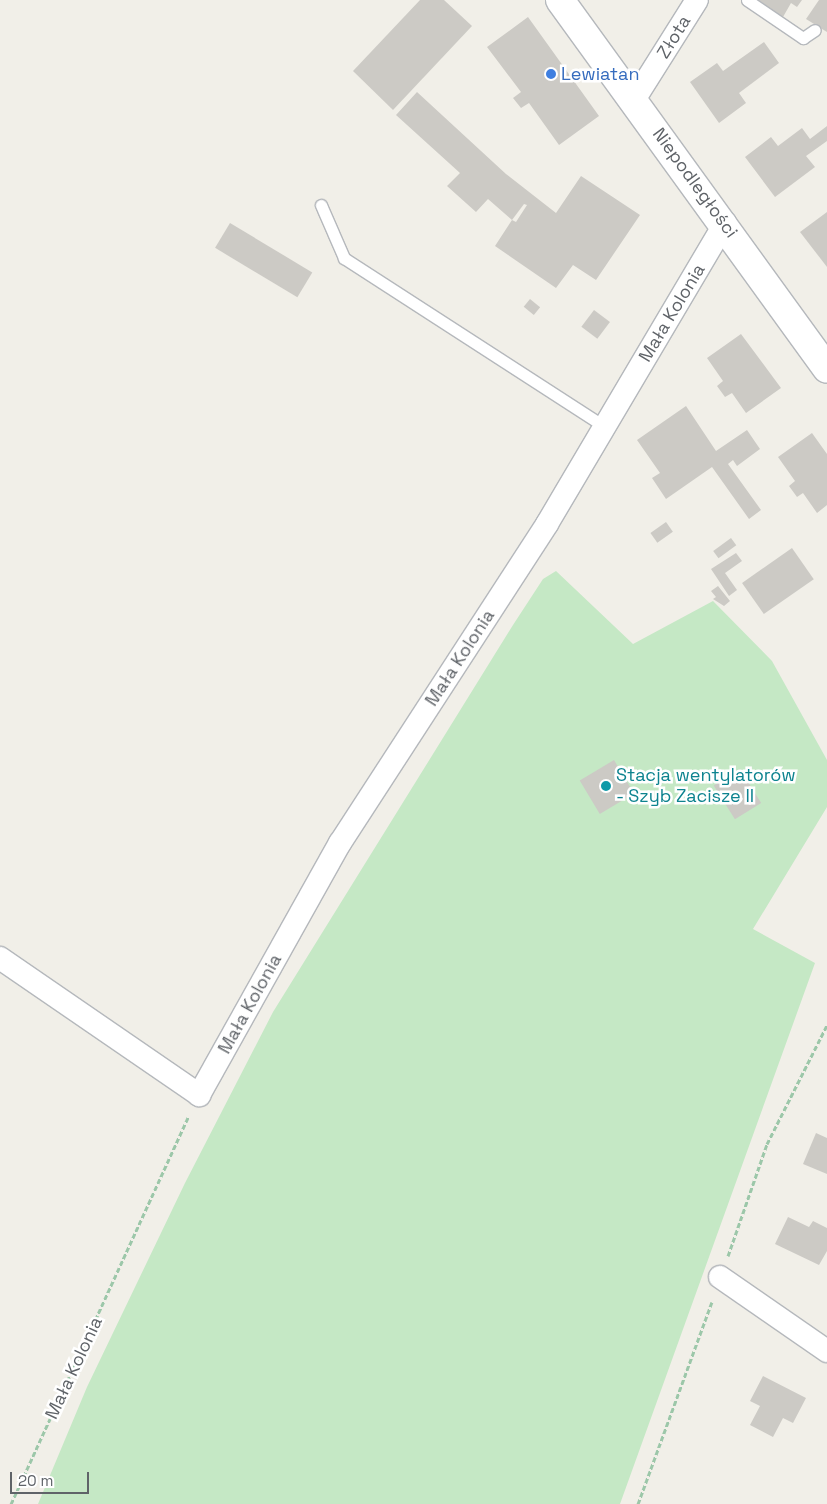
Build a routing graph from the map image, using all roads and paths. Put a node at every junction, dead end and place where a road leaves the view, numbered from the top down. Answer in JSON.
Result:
{"nodes":[{"id":1,"x":560,"y":0,"type":"edge"},
{"id":2,"x":697,"y":0,"type":"edge"},
{"id":3,"x":747,"y":0,"type":"edge"},
{"id":4,"x":815,"y":30,"type":"dead end"},
{"id":5,"x":634,"y":100,"type":"junction"},
{"id":6,"x":321,"y":204,"type":"dead end"},
{"id":7,"x":725,"y":223,"type":"junction"},
{"id":8,"x":827,"y":369,"type":"edge"},
{"id":9,"x":604,"y":426,"type":"junction"},
{"id":10,"x":0,"y":958,"type":"edge"},
{"id":11,"x":199,"y":1095,"type":"junction"},
{"id":12,"x":720,"y":1277,"type":"dead end"},
{"id":13,"x":827,"y":1351,"type":"edge"},
{"id":14,"x":11,"y":1504,"type":"edge"}],
"edges":[{"from":1,"to":5,"type":"street","name":"Niepodległości"},
{"from":2,"to":5,"type":"street","name":"Złota"},
{"from":3,"to":4,"type":"lane"},
{"from":5,"to":7,"type":"street","name":"Niepodległości"},
{"from":6,"to":9,"type":"lane"},
{"from":7,"to":8,"type":"street","name":"Niepodległości"},
{"from":7,"to":9,"type":"street","name":"Mała Kolonia"},
{"from":9,"to":11,"type":"street","name":"Mała Kolonia"},
{"from":10,"to":11,"type":"street"},
{"from":11,"to":14,"type":"path","name":"Mała Kolonia"},
{"from":12,"to":13,"type":"street"}]}
